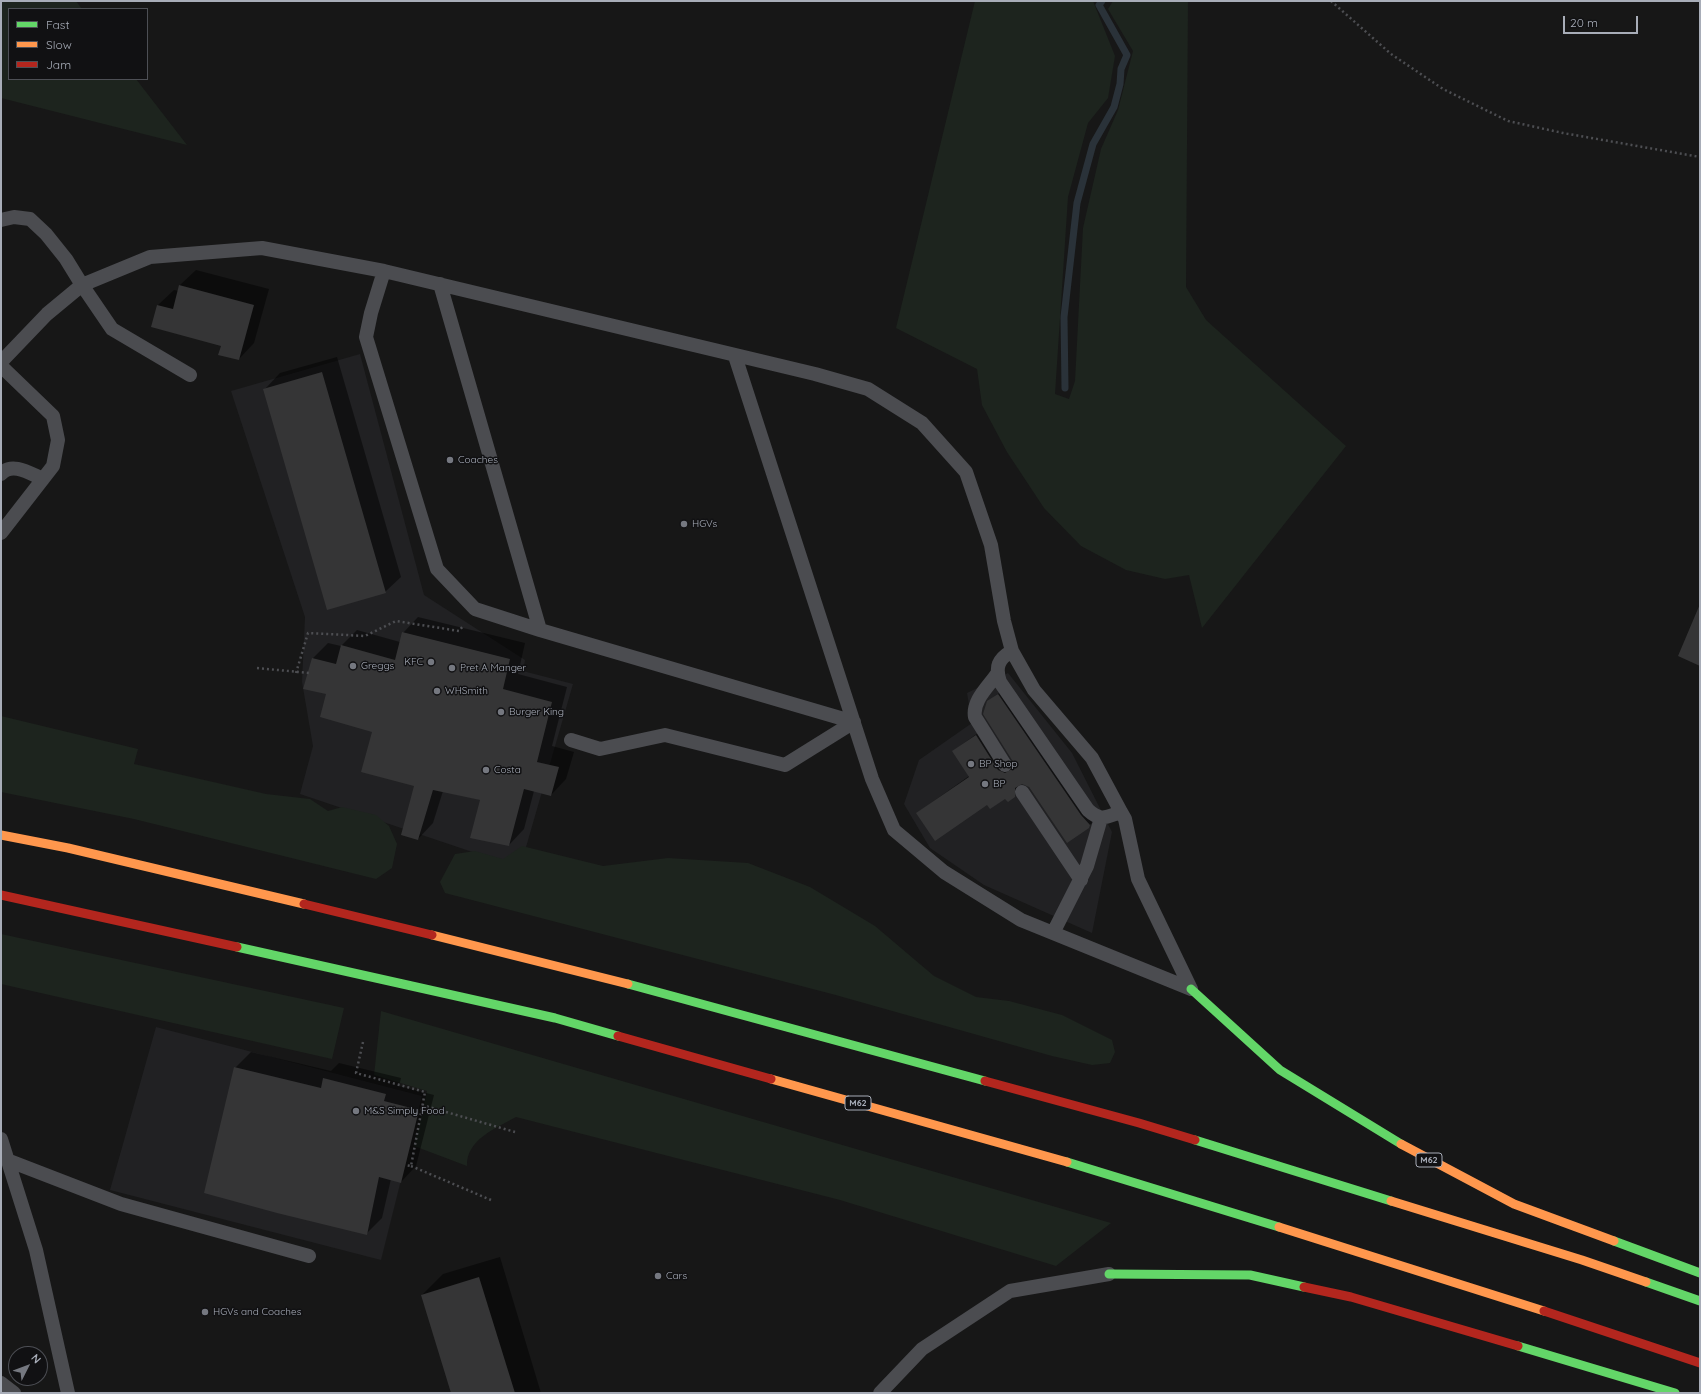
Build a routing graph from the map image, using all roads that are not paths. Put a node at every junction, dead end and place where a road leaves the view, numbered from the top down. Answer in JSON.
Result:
{"nodes":[{"id":1,"x":1,"y":220,"type":"edge"},
{"id":2,"x":384,"y":271,"type":"junction"},
{"id":3,"x":440,"y":284,"type":"junction"},
{"id":4,"x":82,"y":286,"type":"junction"},
{"id":5,"x":735,"y":356,"type":"junction"},
{"id":6,"x":1,"y":362,"type":"edge"},
{"id":7,"x":1,"y":366,"type":"edge"},
{"id":8,"x":190,"y":375,"type":"dead end"},
{"id":9,"x":1,"y":474,"type":"edge"},
{"id":10,"x":43,"y":479,"type":"junction"},
{"id":11,"x":1,"y":533,"type":"edge"},
{"id":12,"x":540,"y":630,"type":"junction"},
{"id":13,"x":1012,"y":651,"type":"junction"},
{"id":14,"x":998,"y":674,"type":"junction"},
{"id":15,"x":854,"y":722,"type":"junction"},
{"id":16,"x":571,"y":740,"type":"dead end"},
{"id":17,"x":1005,"y":765,"type":"dead end"},
{"id":18,"x":1022,"y":792,"type":"dead end"},
{"id":19,"x":1121,"y":812,"type":"junction"},
{"id":20,"x":1101,"y":818,"type":"junction"},
{"id":21,"x":1,"y":835,"type":"edge"},
{"id":22,"x":1081,"y":880,"type":"junction"},
{"id":23,"x":1,"y":895,"type":"edge"},
{"id":24,"x":1053,"y":933,"type":"junction"},
{"id":25,"x":1191,"y":988,"type":"junction"},
{"id":26,"x":1,"y":1139,"type":"edge"},
{"id":27,"x":8,"y":1160,"type":"junction"},
{"id":28,"x":309,"y":1256,"type":"dead end"},
{"id":29,"x":1700,"y":1273,"type":"edge"},
{"id":30,"x":1109,"y":1274,"type":"joint"},
{"id":31,"x":1700,"y":1301,"type":"edge"},
{"id":32,"x":1700,"y":1363,"type":"edge"},
{"id":33,"x":1,"y":1383,"type":"edge"},
{"id":34,"x":14,"y":1393,"type":"edge"},
{"id":35,"x":68,"y":1393,"type":"edge"},
{"id":36,"x":880,"y":1393,"type":"edge"},
{"id":37,"x":1675,"y":1393,"type":"edge"}],
"edges":[{"from":1,"to":4,"type":"lane"},
{"from":2,"to":3,"type":"lane"},
{"from":2,"to":4,"type":"lane"},
{"from":2,"to":12,"type":"lane"},
{"from":3,"to":5,"type":"lane"},
{"from":3,"to":12,"type":"lane"},
{"from":4,"to":6,"type":"lane"},
{"from":4,"to":8,"type":"lane"},
{"from":5,"to":13,"type":"lane"},
{"from":5,"to":15,"type":"lane"},
{"from":7,"to":10,"type":"lane"},
{"from":9,"to":10,"type":"lane"},
{"from":10,"to":11,"type":"lane"},
{"from":12,"to":15,"type":"lane"},
{"from":13,"to":14,"type":"lane"},
{"from":13,"to":19,"type":"lane"},
{"from":14,"to":17,"type":"lane"},
{"from":14,"to":20,"type":"lane"},
{"from":15,"to":16,"type":"lane"},
{"from":15,"to":24,"type":"lane"},
{"from":18,"to":22,"type":"lane"},
{"from":19,"to":20,"type":"lane"},
{"from":19,"to":25,"type":"lane"},
{"from":20,"to":22,"type":"lane"},
{"from":21,"to":31,"type":"highway"},
{"from":22,"to":24,"type":"lane"},
{"from":23,"to":32,"type":"highway","number":"M62"},
{"from":24,"to":25,"type":"lane"},
{"from":25,"to":29,"type":"highway","number":"M62"},
{"from":26,"to":27,"type":"lane"},
{"from":27,"to":28,"type":"lane"},
{"from":27,"to":35,"type":"lane"},
{"from":30,"to":36,"type":"lane"},
{"from":30,"to":37,"type":"highway"},
{"from":33,"to":34,"type":"lane"}]}
